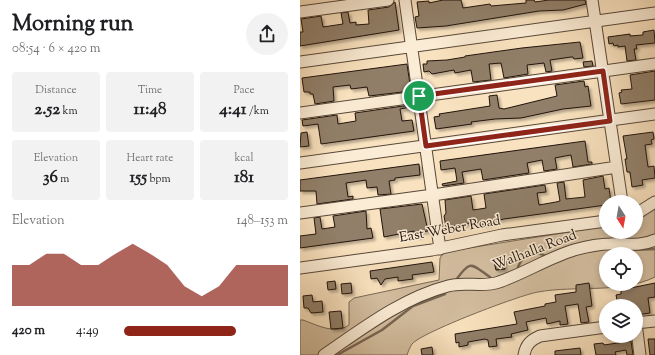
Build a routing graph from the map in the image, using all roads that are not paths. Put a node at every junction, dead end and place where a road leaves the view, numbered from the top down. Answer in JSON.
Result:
{"nodes":[{"id":1,"x":388,"y":0,"type":"edge"},
{"id":2,"x":405,"y":0,"type":"edge"},
{"id":3,"x":592,"y":0,"type":"edge"},
{"id":4,"x":300,"y":12,"type":"edge"},
{"id":5,"x":655,"y":13,"type":"edge"},
{"id":6,"x":595,"y":22,"type":"junction"},
{"id":7,"x":412,"y":47,"type":"junction"},
{"id":8,"x":300,"y":62,"type":"edge"},
{"id":9,"x":655,"y":64,"type":"edge"},
{"id":10,"x":603,"y":71,"type":"junction"},
{"id":11,"x":419,"y":96,"type":"junction"},
{"id":12,"x":300,"y":113,"type":"edge"},
{"id":13,"x":655,"y":114,"type":"edge"},
{"id":14,"x":610,"y":121,"type":"junction"},
{"id":15,"x":426,"y":146,"type":"junction"},
{"id":16,"x":300,"y":163,"type":"edge"},
{"id":17,"x":617,"y":167,"type":"junction"},
{"id":18,"x":433,"y":195,"type":"junction"},
{"id":19,"x":621,"y":195,"type":"edge"},
{"id":20,"x":655,"y":202,"type":"edge"},
{"id":21,"x":643,"y":210,"type":"edge"},
{"id":22,"x":300,"y":213,"type":"edge"},
{"id":23,"x":599,"y":222,"type":"edge"},
{"id":24,"x":655,"y":240,"type":"edge"},
{"id":25,"x":440,"y":249,"type":"junction"},
{"id":26,"x":300,"y":268,"type":"edge"},
{"id":27,"x":655,"y":321,"type":"edge"},
{"id":28,"x":643,"y":322,"type":"edge"},
{"id":29,"x":599,"y":328,"type":"edge"},
{"id":30,"x":638,"y":343,"type":"edge"},
{"id":31,"x":324,"y":355,"type":"edge"},
{"id":32,"x":524,"y":355,"type":"edge"},
{"id":33,"x":640,"y":355,"type":"edge"}],
"edges":[{"from":1,"to":4,"type":"street"},
{"from":2,"to":7,"type":"street"},
{"from":3,"to":6,"type":"street"},
{"from":5,"to":6,"type":"street"},
{"from":6,"to":7,"type":"street"},
{"from":6,"to":10,"type":"street"},
{"from":7,"to":8,"type":"street"},
{"from":7,"to":11,"type":"street"},
{"from":9,"to":10,"type":"street"},
{"from":10,"to":11,"type":"street"},
{"from":10,"to":14,"type":"street"},
{"from":11,"to":12,"type":"street"},
{"from":11,"to":15,"type":"street"},
{"from":13,"to":14,"type":"street"},
{"from":14,"to":15,"type":"street"},
{"from":14,"to":17,"type":"street"},
{"from":15,"to":16,"type":"street"},
{"from":15,"to":18,"type":"street"},
{"from":17,"to":18,"type":"street"},
{"from":17,"to":19,"type":"street"},
{"from":18,"to":22,"type":"street"},
{"from":18,"to":25,"type":"street"},
{"from":20,"to":21,"type":"street"},
{"from":23,"to":25,"type":"street","name":"East Weber Road"},
{"from":24,"to":31,"type":"street","name":"Walhalla Road"},
{"from":25,"to":26,"type":"street","name":"East Weber Road"},
{"from":27,"to":28,"type":"street"},
{"from":29,"to":32,"type":"street"},
{"from":30,"to":33,"type":"street"}]}
